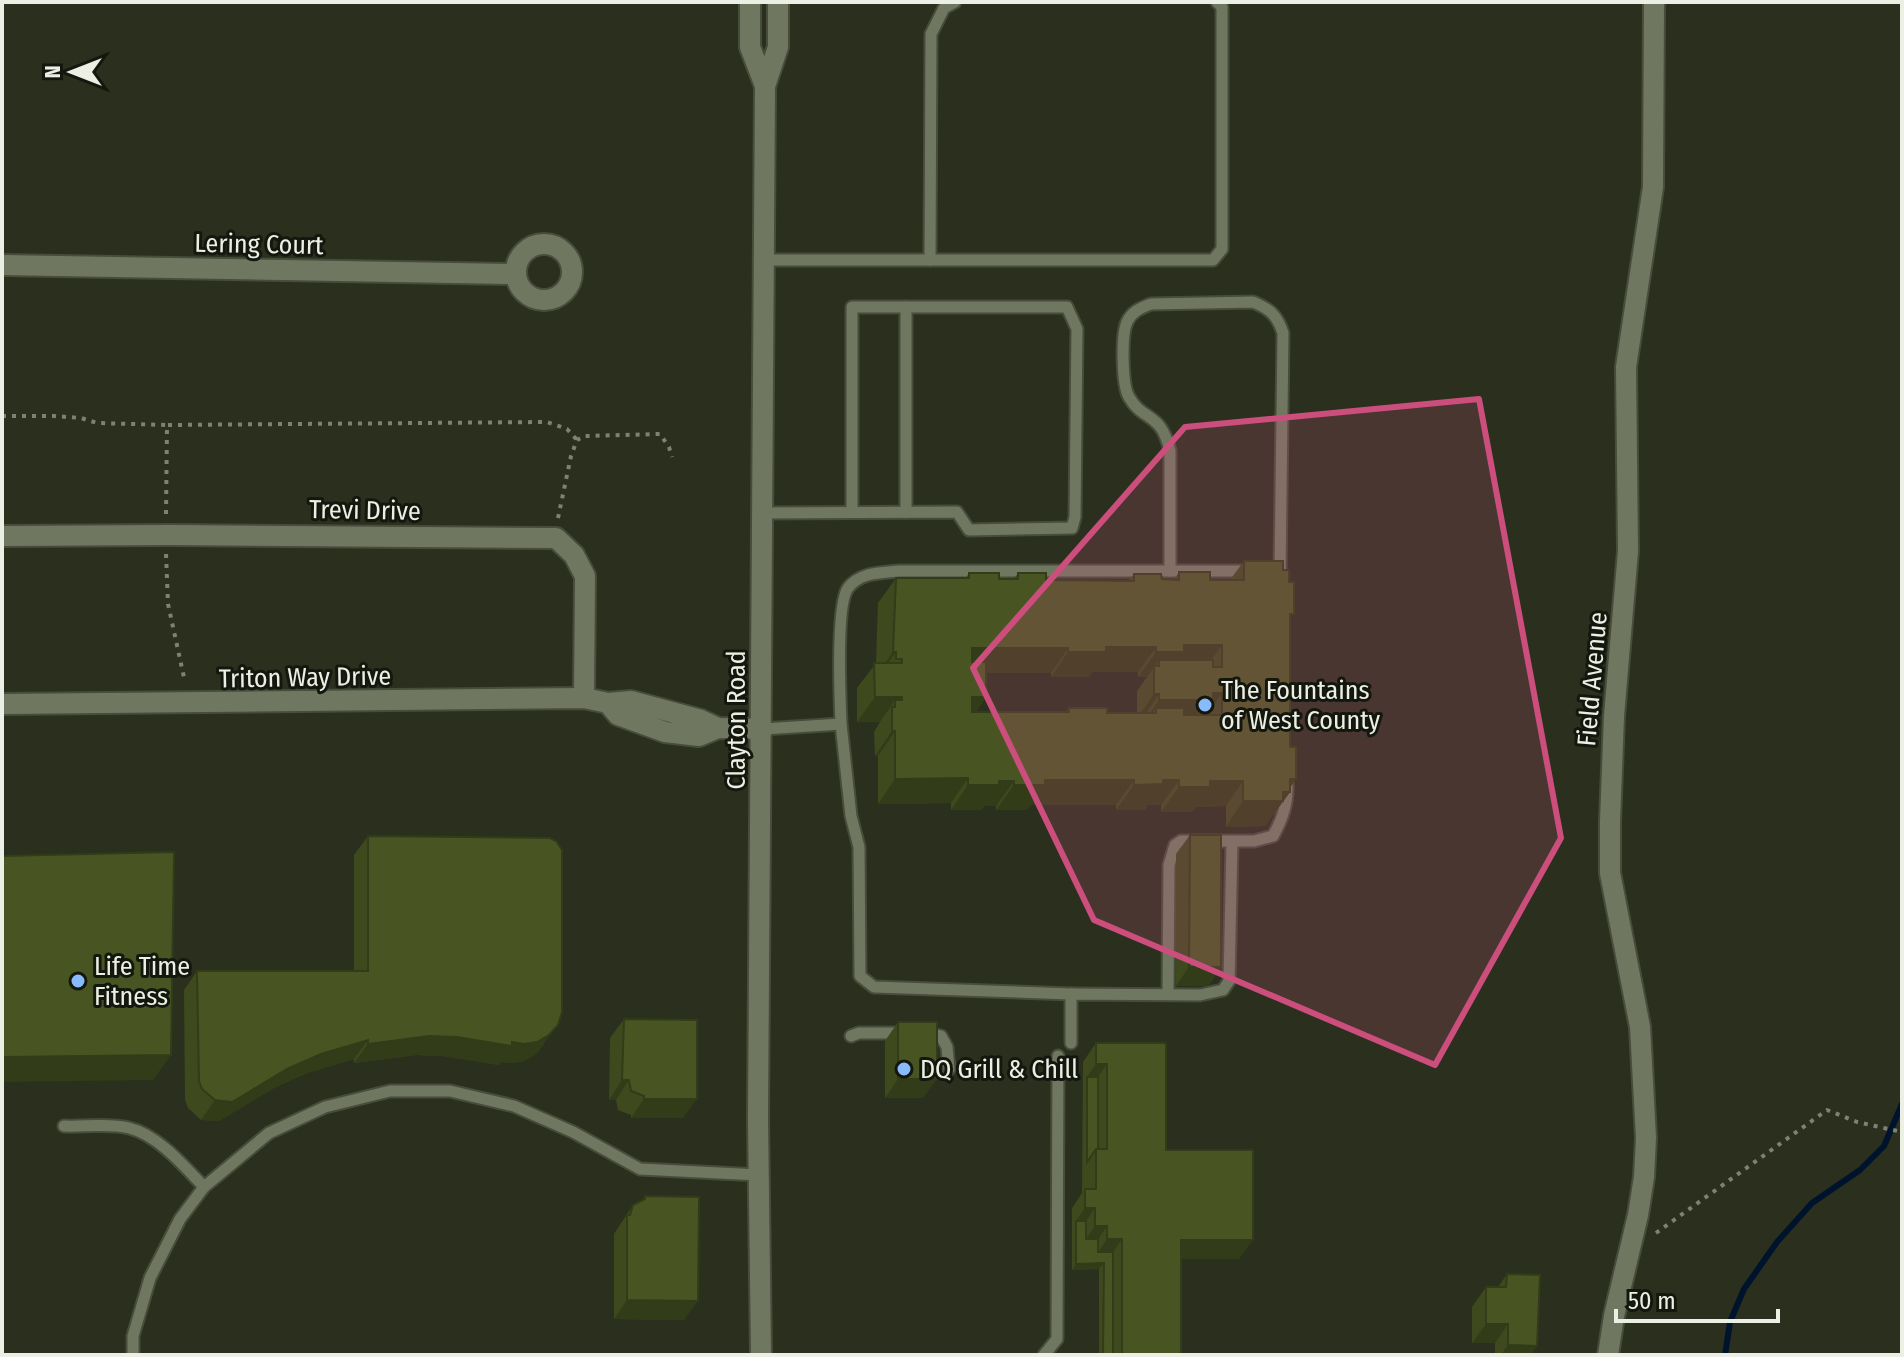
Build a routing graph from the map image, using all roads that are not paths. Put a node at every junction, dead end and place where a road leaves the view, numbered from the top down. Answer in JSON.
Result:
{"nodes":[{"id":1,"x":750,"y":2,"type":"edge"},
{"id":2,"x":778,"y":2,"type":"edge"},
{"id":3,"x":955,"y":2,"type":"edge"},
{"id":4,"x":1217,"y":2,"type":"edge"},
{"id":5,"x":1654,"y":2,"type":"edge"},
{"id":6,"x":765,"y":86,"type":"junction"},
{"id":7,"x":763,"y":260,"type":"junction"},
{"id":8,"x":930,"y":260,"type":"junction"},
{"id":9,"x":2,"y":265,"type":"edge"},
{"id":10,"x":516,"y":274,"type":"dead end"},
{"id":11,"x":906,"y":307,"type":"junction"},
{"id":12,"x":852,"y":512,"type":"junction"},
{"id":13,"x":906,"y":512,"type":"junction"},
{"id":14,"x":763,"y":513,"type":"junction"},
{"id":15,"x":2,"y":536,"type":"edge"},
{"id":16,"x":1170,"y":571,"type":"junction"},
{"id":17,"x":584,"y":698,"type":"junction"},
{"id":18,"x":2,"y":704,"type":"edge"},
{"id":19,"x":841,"y":724,"type":"junction"},
{"id":20,"x":763,"y":729,"type":"junction"},
{"id":21,"x":1287,"y":771,"type":"edge"},
{"id":22,"x":1232,"y":842,"type":"junction"},
{"id":23,"x":1071,"y":994,"type":"junction"},
{"id":24,"x":1168,"y":994,"type":"junction"},
{"id":25,"x":851,"y":1036,"type":"dead end"},
{"id":26,"x":1071,"y":1043,"type":"dead end"},
{"id":27,"x":1058,"y":1056,"type":"dead end"},
{"id":28,"x":949,"y":1069,"type":"dead end"},
{"id":29,"x":64,"y":1126,"type":"dead end"},
{"id":30,"x":759,"y":1175,"type":"junction"},
{"id":31,"x":204,"y":1187,"type":"junction"},
{"id":32,"x":133,"y":1355,"type":"edge"},
{"id":33,"x":761,"y":1355,"type":"edge"},
{"id":34,"x":1044,"y":1355,"type":"edge"},
{"id":35,"x":1608,"y":1355,"type":"edge"}],
"edges":[{"from":1,"to":6,"type":"street","name":"Clayton Road"},
{"from":2,"to":6,"type":"street","name":"Clayton Road"},
{"from":3,"to":8,"type":"lane"},
{"from":4,"to":8,"type":"lane"},
{"from":5,"to":35,"type":"street","name":"Field Avenue"},
{"from":6,"to":7,"type":"street","name":"Clayton Road"},
{"from":7,"to":8,"type":"lane"},
{"from":7,"to":14,"type":"street","name":"Clayton Road"},
{"from":9,"to":10,"type":"street","name":"Lering Court"},
{"from":11,"to":12,"type":"lane"},
{"from":11,"to":13,"type":"lane"},
{"from":11,"to":13,"type":"lane"},
{"from":12,"to":13,"type":"lane"},
{"from":12,"to":14,"type":"lane"},
{"from":14,"to":20,"type":"street","name":"Clayton Road"},
{"from":15,"to":17,"type":"street","name":"Trevi Drive"},
{"from":16,"to":16,"type":"lane"},
{"from":16,"to":19,"type":"lane"},
{"from":17,"to":18,"type":"street","name":"Triton Way Drive"},
{"from":17,"to":20,"type":"street","name":"Triton Way Drive"},
{"from":19,"to":20,"type":"lane"},
{"from":19,"to":23,"type":"lane"},
{"from":20,"to":30,"type":"street","name":"Clayton Road"},
{"from":21,"to":22,"type":"lane"},
{"from":22,"to":24,"type":"lane"},
{"from":22,"to":24,"type":"lane"},
{"from":23,"to":24,"type":"lane"},
{"from":23,"to":26,"type":"lane"},
{"from":25,"to":28,"type":"lane"},
{"from":27,"to":34,"type":"lane"},
{"from":29,"to":31,"type":"lane"},
{"from":30,"to":31,"type":"lane"},
{"from":30,"to":33,"type":"street","name":"Clayton Road"},
{"from":31,"to":32,"type":"lane"}]}
